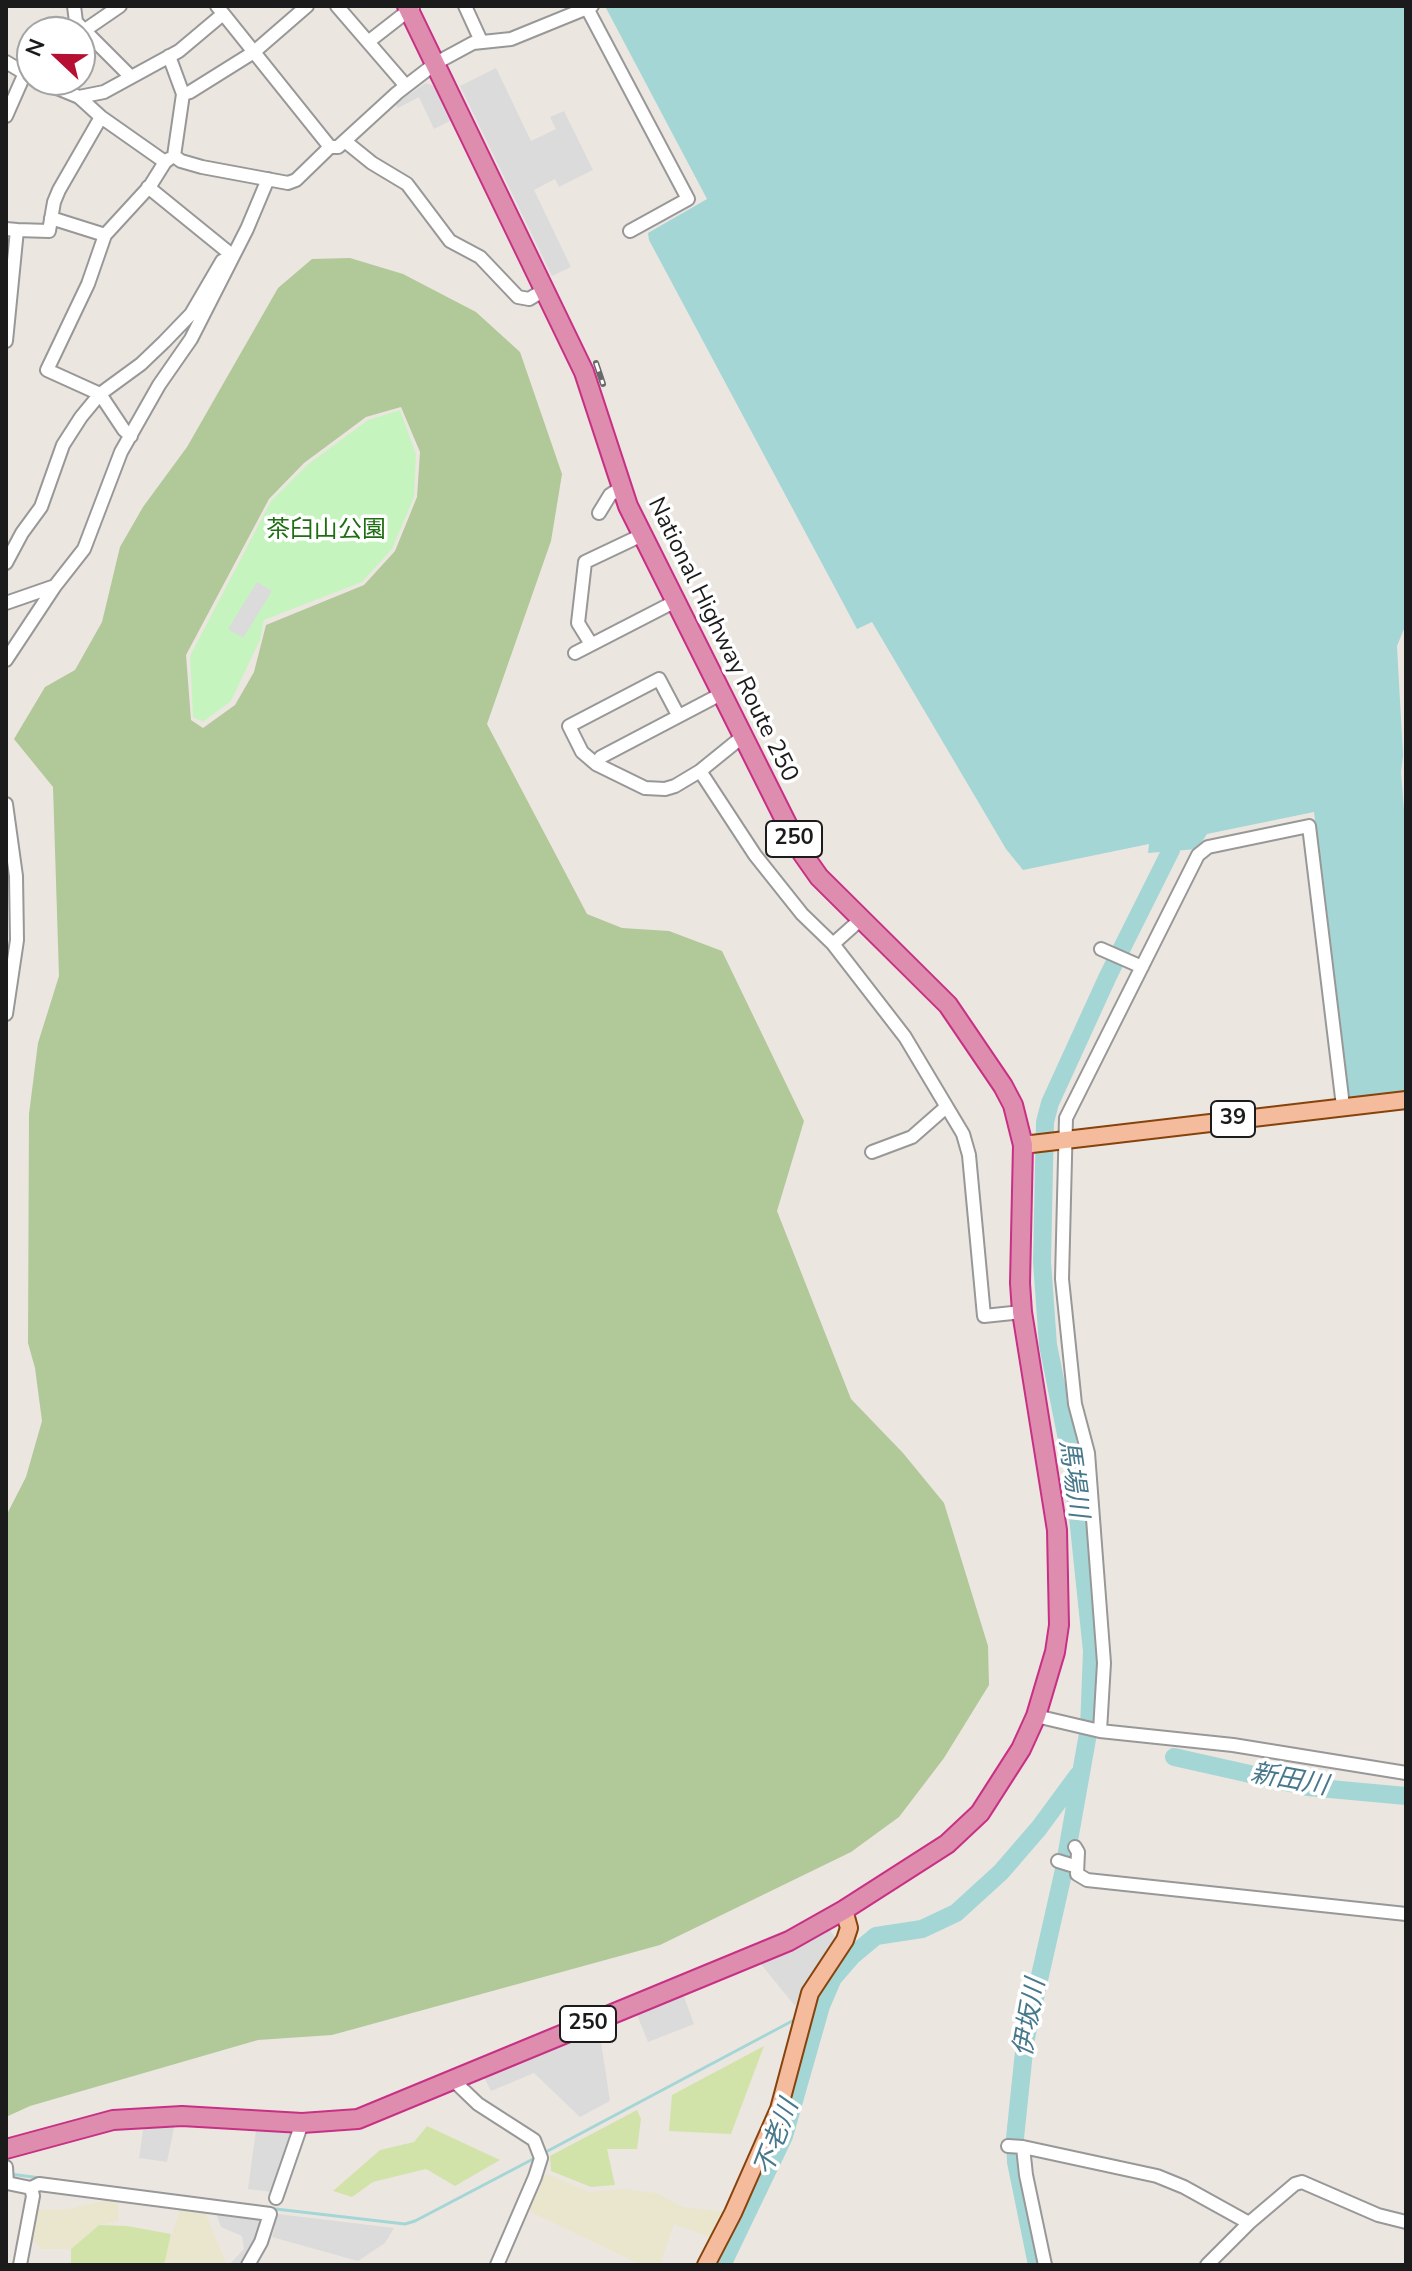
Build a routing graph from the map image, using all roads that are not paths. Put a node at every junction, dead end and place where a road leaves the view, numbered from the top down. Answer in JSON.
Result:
{"nodes":[{"id":1,"x":120,"y":6,"type":"edge"},
{"id":2,"x":307,"y":6,"type":"edge"},
{"id":3,"x":337,"y":6,"type":"edge"},
{"id":4,"x":465,"y":6,"type":"edge"},
{"id":5,"x":410,"y":7,"type":"edge"},
{"id":6,"x":590,"y":8,"type":"edge"},
{"id":7,"x":220,"y":10,"type":"edge"},
{"id":8,"x":96,"y":22,"type":"edge"},
{"id":9,"x":96,"y":41,"type":"edge"},
{"id":10,"x":481,"y":41,"type":"junction"},
{"id":11,"x":368,"y":42,"type":"junction"},
{"id":12,"x":254,"y":52,"type":"junction"},
{"id":13,"x":169,"y":56,"type":"junction"},
{"id":14,"x":436,"y":63,"type":"junction"},
{"id":15,"x":131,"y":77,"type":"junction"},
{"id":16,"x":406,"y":86,"type":"junction"},
{"id":17,"x":183,"y":94,"type":"junction"},
{"id":18,"x":17,"y":96,"type":"edge"},
{"id":19,"x":79,"y":97,"type":"joint"},
{"id":20,"x":6,"y":116,"type":"edge"},
{"id":21,"x":101,"y":117,"type":"junction"},
{"id":22,"x":346,"y":142,"type":"junction"},
{"id":23,"x":330,"y":147,"type":"junction"},
{"id":24,"x":169,"y":159,"type":"junction"},
{"id":25,"x":268,"y":179,"type":"junction"},
{"id":26,"x":148,"y":187,"type":"junction"},
{"id":27,"x":51,"y":218,"type":"junction"},
{"id":28,"x":11,"y":230,"type":"edge"},
{"id":29,"x":630,"y":231,"type":"dead end"},
{"id":30,"x":105,"y":235,"type":"junction"},
{"id":31,"x":233,"y":256,"type":"junction"},
{"id":32,"x":546,"y":289,"type":"junction"},
{"id":33,"x":6,"y":341,"type":"edge"},
{"id":34,"x":100,"y":394,"type":"junction"},
{"id":35,"x":131,"y":436,"type":"junction"},
{"id":36,"x":622,"y":487,"type":"junction"},
{"id":37,"x":599,"y":513,"type":"dead end"},
{"id":38,"x":642,"y":535,"type":"junction"},
{"id":39,"x":6,"y":563,"type":"edge"},
{"id":40,"x":55,"y":586,"type":"junction"},
{"id":41,"x":674,"y":602,"type":"junction"},
{"id":42,"x":6,"y":603,"type":"edge"},
{"id":43,"x":591,"y":644,"type":"junction"},
{"id":44,"x":575,"y":653,"type":"dead end"},
{"id":45,"x":6,"y":660,"type":"edge"},
{"id":46,"x":721,"y":694,"type":"junction"},
{"id":47,"x":678,"y":715,"type":"junction"},
{"id":48,"x":742,"y":737,"type":"junction"},
{"id":49,"x":596,"y":764,"type":"junction"},
{"id":50,"x":700,"y":771,"type":"junction"},
{"id":51,"x":6,"y":804,"type":"edge"},
{"id":52,"x":860,"y":920,"type":"junction"},
{"id":53,"x":833,"y":944,"type":"junction"},
{"id":54,"x":1101,"y":949,"type":"dead end"},
{"id":55,"x":1140,"y":966,"type":"junction"},
{"id":56,"x":6,"y":1014,"type":"edge"},
{"id":57,"x":1406,"y":1100,"type":"edge"},
{"id":58,"x":1343,"y":1106,"type":"junction"},
{"id":59,"x":945,"y":1108,"type":"junction"},
{"id":60,"x":1062,"y":1140,"type":"junction"},
{"id":61,"x":1027,"y":1144,"type":"junction"},
{"id":62,"x":872,"y":1152,"type":"dead end"},
{"id":63,"x":1022,"y":1312,"type":"junction"},
{"id":64,"x":1036,"y":1716,"type":"junction"},
{"id":65,"x":1097,"y":1730,"type":"junction"},
{"id":66,"x":1406,"y":1773,"type":"edge"},
{"id":67,"x":1075,"y":1847,"type":"dead end"},
{"id":68,"x":844,"y":1910,"type":"junction"},
{"id":69,"x":1406,"y":1914,"type":"edge"},
{"id":70,"x":453,"y":2080,"type":"junction"},
{"id":71,"x":302,"y":2123,"type":"junction"},
{"id":72,"x":6,"y":2149,"type":"edge"},
{"id":73,"x":6,"y":2167,"type":"edge"},
{"id":74,"x":7,"y":2179,"type":"edge"},
{"id":75,"x":31,"y":2188,"type":"junction"},
{"id":76,"x":276,"y":2198,"type":"dead end"},
{"id":77,"x":1406,"y":2222,"type":"edge"},
{"id":78,"x":1249,"y":2223,"type":"junction"},
{"id":79,"x":20,"y":2265,"type":"edge"},
{"id":80,"x":248,"y":2265,"type":"edge"},
{"id":81,"x":497,"y":2265,"type":"edge"},
{"id":82,"x":706,"y":2265,"type":"edge"},
{"id":83,"x":1045,"y":2265,"type":"edge"},
{"id":84,"x":1207,"y":2265,"type":"edge"}],
"edges":[{"from":1,"to":8,"type":"street"},
{"from":2,"to":12,"type":"street"},
{"from":3,"to":11,"type":"street"},
{"from":4,"to":10,"type":"street"},
{"from":5,"to":11,"type":"street"},
{"from":5,"to":14,"type":"highway","name":"National Highway Route 250","number":"250"},
{"from":6,"to":10,"type":"street"},
{"from":6,"to":29,"type":"street"},
{"from":7,"to":12,"type":"street"},
{"from":7,"to":13,"type":"street"},
{"from":9,"to":15,"type":"street"},
{"from":10,"to":14,"type":"street"},
{"from":11,"to":16,"type":"street"},
{"from":12,"to":17,"type":"street"},
{"from":12,"to":23,"type":"street"},
{"from":13,"to":15,"type":"street"},
{"from":13,"to":17,"type":"street"},
{"from":14,"to":16,"type":"street"},
{"from":14,"to":32,"type":"highway","name":"National Highway Route 250","number":"250"},
{"from":15,"to":19,"type":"street"},
{"from":16,"to":22,"type":"street"},
{"from":17,"to":24,"type":"street"},
{"from":18,"to":20,"type":"street"},
{"from":19,"to":21,"type":"street"},
{"from":21,"to":24,"type":"street"},
{"from":21,"to":27,"type":"street"},
{"from":22,"to":23,"type":"street"},
{"from":22,"to":32,"type":"street"},
{"from":23,"to":25,"type":"street"},
{"from":24,"to":25,"type":"street"},
{"from":24,"to":26,"type":"street"},
{"from":25,"to":31,"type":"street"},
{"from":26,"to":30,"type":"street"},
{"from":26,"to":31,"type":"street"},
{"from":27,"to":28,"type":"street"},
{"from":27,"to":30,"type":"street"},
{"from":28,"to":33,"type":"street"},
{"from":30,"to":34,"type":"street"},
{"from":31,"to":34,"type":"street"},
{"from":31,"to":35,"type":"street"},
{"from":32,"to":36,"type":"highway","name":"National Highway Route 250","number":"250"},
{"from":34,"to":35,"type":"street"},
{"from":34,"to":39,"type":"street"},
{"from":35,"to":40,"type":"street"},
{"from":36,"to":37,"type":"street"},
{"from":36,"to":38,"type":"highway","name":"National Highway Route 250","number":"250"},
{"from":38,"to":41,"type":"highway","name":"National Highway Route 250","number":"250"},
{"from":38,"to":43,"type":"street"},
{"from":40,"to":42,"type":"street"},
{"from":40,"to":45,"type":"street"},
{"from":41,"to":43,"type":"street"},
{"from":41,"to":46,"type":"highway","name":"National Highway Route 250","number":"250"},
{"from":43,"to":44,"type":"street"},
{"from":46,"to":47,"type":"street"},
{"from":46,"to":48,"type":"highway","name":"National Highway Route 250","number":"250"},
{"from":47,"to":49,"type":"street"},
{"from":47,"to":49,"type":"street"},
{"from":48,"to":50,"type":"street"},
{"from":48,"to":52,"type":"highway","name":"National Highway Route 250","number":"250"},
{"from":49,"to":50,"type":"street"},
{"from":50,"to":53,"type":"street"},
{"from":51,"to":56,"type":"street"},
{"from":52,"to":53,"type":"street"},
{"from":52,"to":61,"type":"highway","name":"National Highway Route 250","number":"250"},
{"from":53,"to":59,"type":"street"},
{"from":54,"to":55,"type":"street"},
{"from":55,"to":58,"type":"street"},
{"from":55,"to":60,"type":"street"},
{"from":57,"to":58,"type":"main road","number":"39"},
{"from":58,"to":60,"type":"main road","number":"39"},
{"from":59,"to":62,"type":"street"},
{"from":59,"to":63,"type":"street"},
{"from":60,"to":61,"type":"main road","number":"39"},
{"from":60,"to":65,"type":"street"},
{"from":61,"to":63,"type":"highway","name":"National Highway Route 250","number":"250"},
{"from":63,"to":64,"type":"highway","name":"National Highway Route 250","number":"250"},
{"from":64,"to":65,"type":"street"},
{"from":64,"to":68,"type":"highway","name":"National Highway Route 250","number":"250"},
{"from":65,"to":66,"type":"street"},
{"from":67,"to":69,"type":"street"},
{"from":68,"to":70,"type":"highway","name":"National Highway Route 250","number":"250"},
{"from":68,"to":82,"type":"main road"},
{"from":70,"to":71,"type":"highway","name":"National Highway Route 250","number":"250"},
{"from":70,"to":81,"type":"street"},
{"from":71,"to":72,"type":"highway","name":"National Highway Route 250","number":"250"},
{"from":71,"to":76,"type":"street"},
{"from":73,"to":74,"type":"street"},
{"from":74,"to":75,"type":"street"},
{"from":75,"to":79,"type":"street"},
{"from":75,"to":80,"type":"street"},
{"from":77,"to":78,"type":"street"},
{"from":78,"to":83,"type":"street"},
{"from":78,"to":84,"type":"street"}]}
